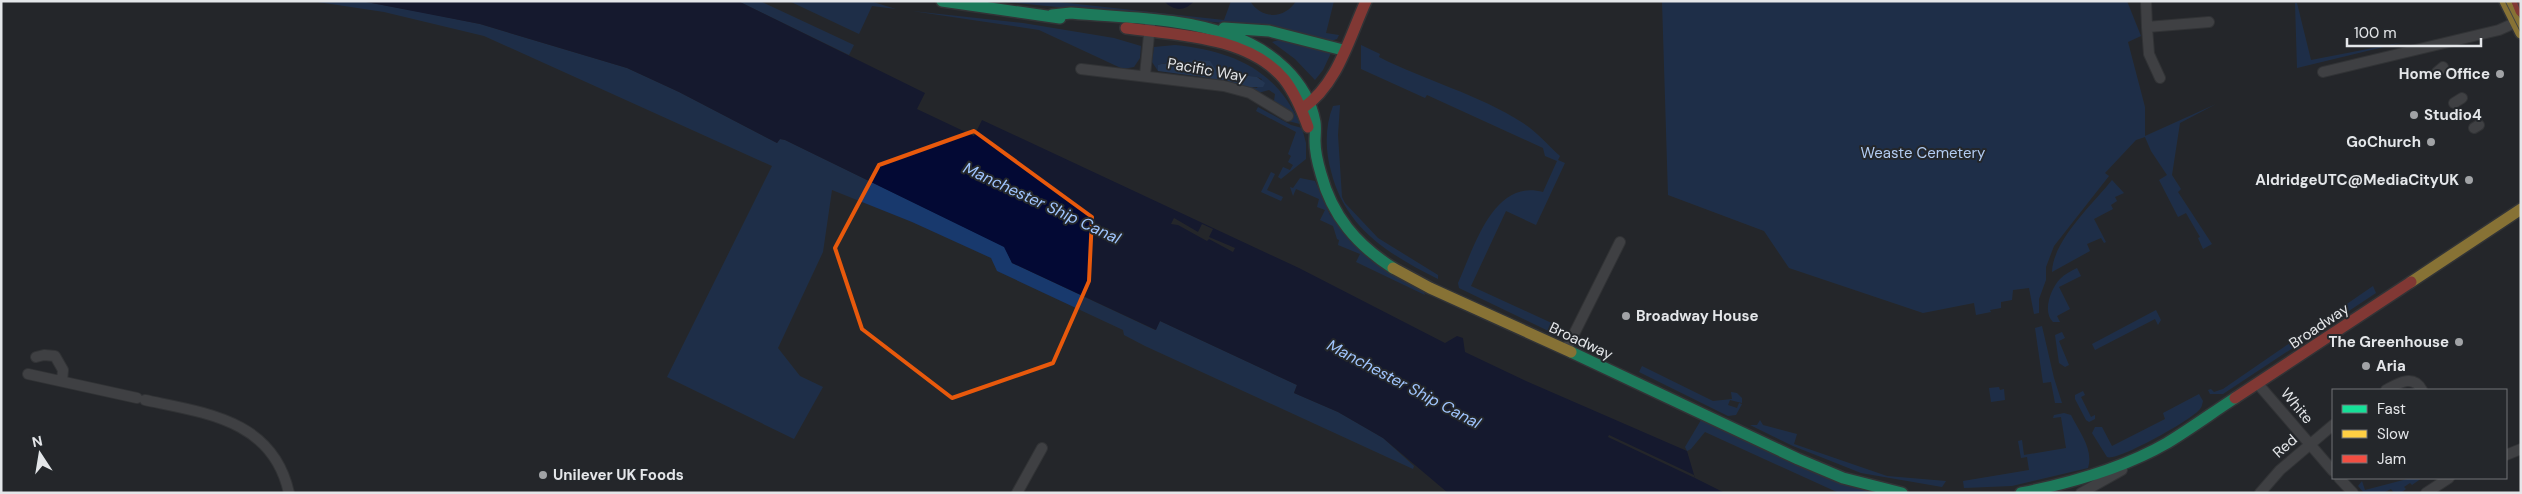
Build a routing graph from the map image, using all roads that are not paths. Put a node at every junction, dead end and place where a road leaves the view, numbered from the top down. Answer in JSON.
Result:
{"nodes":[{"id":1,"x":942,"y":1,"type":"edge"},
{"id":2,"x":1366,"y":1,"type":"edge"},
{"id":3,"x":2146,"y":1,"type":"edge"},
{"id":4,"x":2505,"y":1,"type":"edge"},
{"id":5,"x":2517,"y":1,"type":"edge"},
{"id":6,"x":2521,"y":11,"type":"edge"},
{"id":7,"x":2209,"y":22,"type":"dead end"},
{"id":8,"x":2517,"y":22,"type":"edge"},
{"id":9,"x":1150,"y":26,"type":"junction"},
{"id":10,"x":2147,"y":27,"type":"junction"},
{"id":11,"x":1209,"y":28,"type":"junction"},
{"id":12,"x":2521,"y":33,"type":"edge"},
{"id":13,"x":1275,"y":34,"type":"junction"},
{"id":14,"x":1262,"y":48,"type":"junction"},
{"id":15,"x":1343,"y":50,"type":"junction"},
{"id":16,"x":1269,"y":66,"type":"junction"},
{"id":17,"x":1081,"y":69,"type":"dead end"},
{"id":18,"x":2323,"y":72,"type":"dead end"},
{"id":19,"x":1145,"y":75,"type":"junction"},
{"id":20,"x":2160,"y":78,"type":"dead end"},
{"id":21,"x":1306,"y":106,"type":"junction"},
{"id":22,"x":1288,"y":116,"type":"dead end"},
{"id":23,"x":2521,"y":209,"type":"edge"},
{"id":24,"x":1620,"y":242,"type":"dead end"},
{"id":25,"x":1566,"y":350,"type":"junction"},
{"id":26,"x":36,"y":357,"type":"dead end"},
{"id":27,"x":28,"y":374,"type":"dead end"},
{"id":28,"x":62,"y":381,"type":"junction"},
{"id":29,"x":2258,"y":384,"type":"junction"},
{"id":30,"x":2388,"y":389,"type":"edge"},
{"id":31,"x":2422,"y":389,"type":"edge"},
{"id":32,"x":2332,"y":426,"type":"edge"},
{"id":33,"x":2309,"y":444,"type":"junction"},
{"id":34,"x":1042,"y":448,"type":"dead end"},
{"id":35,"x":2521,"y":450,"type":"edge"},
{"id":36,"x":2507,"y":455,"type":"edge"},
{"id":37,"x":2126,"y":467,"type":"junction"},
{"id":38,"x":2332,"y":470,"type":"edge"},
{"id":39,"x":2340,"y":479,"type":"edge"},
{"id":40,"x":2447,"y":479,"type":"edge"},
{"id":41,"x":289,"y":493,"type":"edge"},
{"id":42,"x":1017,"y":493,"type":"edge"},
{"id":43,"x":1902,"y":493,"type":"edge"},
{"id":44,"x":2021,"y":493,"type":"edge"},
{"id":45,"x":2068,"y":493,"type":"edge"},
{"id":46,"x":2081,"y":493,"type":"edge"},
{"id":47,"x":2260,"y":493,"type":"edge"},
{"id":48,"x":2353,"y":493,"type":"edge"},
{"id":49,"x":2426,"y":493,"type":"edge"}],
"edges":[{"from":1,"to":9,"type":"street"},
{"from":2,"to":15,"type":"street"},
{"from":3,"to":10,"type":"street"},
{"from":4,"to":8,"type":"street"},
{"from":5,"to":6,"type":"street"},
{"from":7,"to":10,"type":"street"},
{"from":8,"to":12,"type":"street"},
{"from":8,"to":18,"type":"street"},
{"from":9,"to":11,"type":"street"},
{"from":9,"to":16,"type":"street"},
{"from":9,"to":19,"type":"street","name":"Pacific Way"},
{"from":10,"to":20,"type":"street"},
{"from":11,"to":13,"type":"street"},
{"from":11,"to":14,"type":"street"},
{"from":13,"to":14,"type":"street"},
{"from":13,"to":15,"type":"street"},
{"from":14,"to":16,"type":"street"},
{"from":14,"to":21,"type":"street"},
{"from":15,"to":21,"type":"street"},
{"from":16,"to":21,"type":"street"},
{"from":17,"to":19,"type":"street","name":"Pacific Way"},
{"from":19,"to":22,"type":"street","name":"Pacific Way"},
{"from":21,"to":25,"type":"street","name":"Broadway"},
{"from":23,"to":29,"type":"street","name":"Broadway"},
{"from":24,"to":25,"type":"street"},
{"from":25,"to":43,"type":"street","name":"Broadway"},
{"from":26,"to":28,"type":"street"},
{"from":27,"to":28,"type":"street"},
{"from":28,"to":41,"type":"street"},
{"from":29,"to":33,"type":"street","name":"White"},
{"from":29,"to":37,"type":"street","name":"Broadway"},
{"from":30,"to":31,"type":"street"},
{"from":32,"to":33,"type":"street","name":"Red"},
{"from":33,"to":38,"type":"street","name":"White"},
{"from":33,"to":47,"type":"street","name":"Red"},
{"from":34,"to":42,"type":"street"},
{"from":35,"to":36,"type":"street"},
{"from":37,"to":44,"type":"street","name":"Broadway"},
{"from":37,"to":45,"type":"street","name":"Broadway"},
{"from":37,"to":46,"type":"street","name":"Broadway"},
{"from":39,"to":48,"type":"street"},
{"from":40,"to":49,"type":"street"}]}
